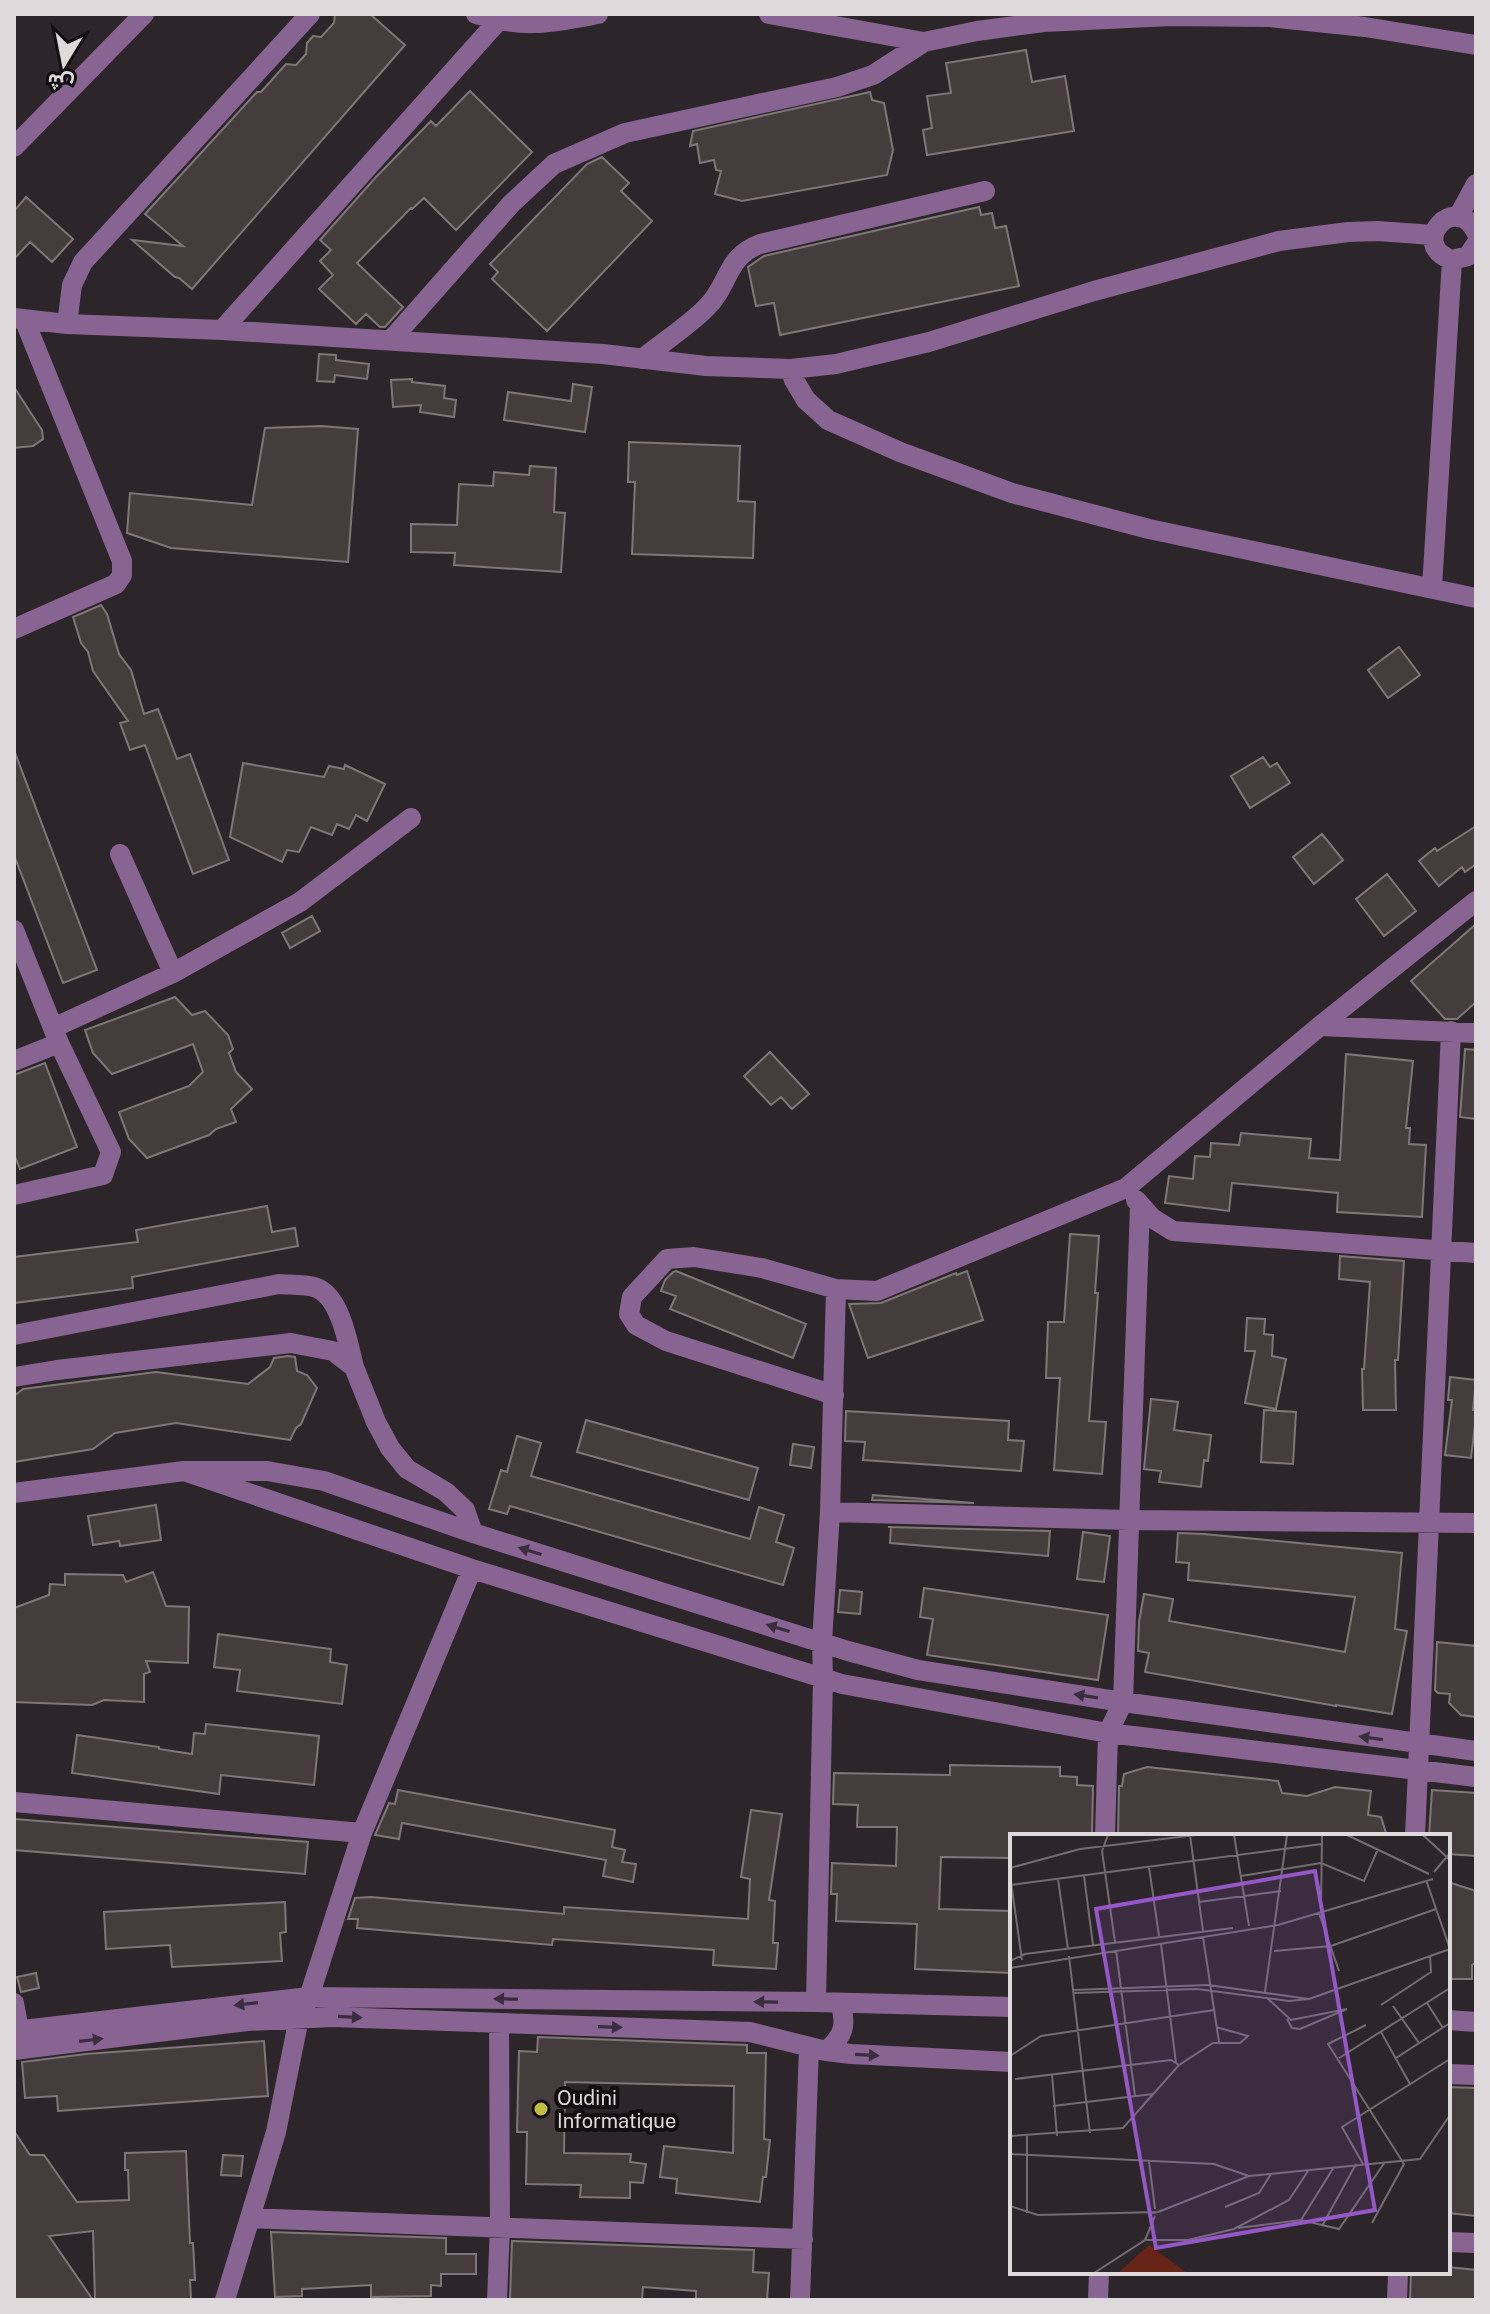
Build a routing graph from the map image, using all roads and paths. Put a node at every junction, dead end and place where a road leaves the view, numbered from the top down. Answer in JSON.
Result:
{"nodes":[{"id":1,"x":144,"y":14,"type":"edge"},
{"id":2,"x":310,"y":14,"type":"edge"},
{"id":3,"x":476,"y":14,"type":"edge"},
{"id":4,"x":598,"y":14,"type":"edge"},
{"id":5,"x":769,"y":14,"type":"edge"},
{"id":6,"x":498,"y":21,"type":"junction"},
{"id":7,"x":924,"y":42,"type":"junction"},
{"id":8,"x":1476,"y":45,"type":"edge"},
{"id":9,"x":14,"y":147,"type":"edge"},
{"id":10,"x":1476,"y":184,"type":"edge"},
{"id":11,"x":985,"y":191,"type":"dead end"},
{"id":12,"x":1458,"y":217,"type":"junction"},
{"id":13,"x":1476,"y":232,"type":"edge"},
{"id":14,"x":1433,"y":235,"type":"junction"},
{"id":15,"x":1476,"y":244,"type":"edge"},
{"id":16,"x":1452,"y":260,"type":"junction"},
{"id":17,"x":19,"y":318,"type":"edge"},
{"id":18,"x":67,"y":324,"type":"junction"},
{"id":19,"x":222,"y":330,"type":"junction"},
{"id":20,"x":391,"y":340,"type":"junction"},
{"id":21,"x":642,"y":359,"type":"junction"},
{"id":22,"x":791,"y":369,"type":"junction"},
{"id":23,"x":1432,"y":588,"type":"junction"},
{"id":24,"x":1476,"y":598,"type":"edge"},
{"id":25,"x":14,"y":629,"type":"edge"},
{"id":26,"x":411,"y":818,"type":"dead end"},
{"id":27,"x":120,"y":854,"type":"dead end"},
{"id":28,"x":1476,"y":901,"type":"edge"},
{"id":29,"x":14,"y":930,"type":"edge"},
{"id":30,"x":173,"y":973,"type":"junction"},
{"id":31,"x":1320,"y":1026,"type":"junction"},
{"id":32,"x":1451,"y":1031,"type":"junction"},
{"id":33,"x":1476,"y":1033,"type":"edge"},
{"id":34,"x":56,"y":1036,"type":"junction"},
{"id":35,"x":14,"y":1061,"type":"edge"},
{"id":36,"x":1126,"y":1188,"type":"junction"},
{"id":37,"x":14,"y":1195,"type":"edge"},
{"id":38,"x":1140,"y":1205,"type":"junction"},
{"id":39,"x":1441,"y":1251,"type":"junction"},
{"id":40,"x":1476,"y":1253,"type":"edge"},
{"id":41,"x":836,"y":1289,"type":"junction"},
{"id":42,"x":14,"y":1335,"type":"edge"},
{"id":43,"x":354,"y":1367,"type":"junction"},
{"id":44,"x":14,"y":1377,"type":"edge"},
{"id":45,"x":834,"y":1395,"type":"junction"},
{"id":46,"x":184,"y":1471,"type":"junction"},
{"id":47,"x":14,"y":1493,"type":"edge"},
{"id":48,"x":830,"y":1512,"type":"junction"},
{"id":49,"x":1130,"y":1520,"type":"junction"},
{"id":50,"x":1429,"y":1522,"type":"junction"},
{"id":51,"x":1476,"y":1523,"type":"edge"},
{"id":52,"x":473,"y":1533,"type":"junction"},
{"id":53,"x":472,"y":1569,"type":"junction"},
{"id":54,"x":822,"y":1642,"type":"junction"},
{"id":55,"x":823,"y":1678,"type":"junction"},
{"id":56,"x":1123,"y":1702,"type":"junction"},
{"id":57,"x":1108,"y":1733,"type":"junction"},
{"id":58,"x":1419,"y":1744,"type":"junction"},
{"id":59,"x":1476,"y":1751,"type":"edge"},
{"id":60,"x":1418,"y":1770,"type":"junction"},
{"id":61,"x":1476,"y":1777,"type":"edge"},
{"id":62,"x":14,"y":1802,"type":"edge"},
{"id":63,"x":362,"y":1833,"type":"junction"},
{"id":64,"x":1105,"y":1834,"type":"edge"},
{"id":65,"x":1415,"y":1834,"type":"edge"},
{"id":66,"x":309,"y":1997,"type":"junction"},
{"id":67,"x":810,"y":2002,"type":"junction"},
{"id":68,"x":14,"y":2003,"type":"edge"},
{"id":69,"x":840,"y":2003,"type":"junction"},
{"id":70,"x":1010,"y":2007,"type":"edge"},
{"id":71,"x":299,"y":2018,"type":"junction"},
{"id":72,"x":1450,"y":2020,"type":"edge"},
{"id":73,"x":1476,"y":2022,"type":"edge"},
{"id":74,"x":499,"y":2024,"type":"junction"},
{"id":75,"x":16,"y":2037,"type":"edge"},
{"id":76,"x":810,"y":2047,"type":"junction"},
{"id":77,"x":1010,"y":2062,"type":"edge"},
{"id":78,"x":1450,"y":2074,"type":"edge"},
{"id":79,"x":1476,"y":2075,"type":"edge"},
{"id":80,"x":250,"y":2218,"type":"junction"},
{"id":81,"x":500,"y":2226,"type":"junction"},
{"id":82,"x":803,"y":2239,"type":"junction"},
{"id":83,"x":1450,"y":2242,"type":"edge"},
{"id":84,"x":1476,"y":2243,"type":"edge"},
{"id":85,"x":1099,"y":2274,"type":"edge"},
{"id":86,"x":1398,"y":2274,"type":"edge"},
{"id":87,"x":225,"y":2300,"type":"edge"},
{"id":88,"x":497,"y":2300,"type":"edge"},
{"id":89,"x":800,"y":2300,"type":"edge"},
{"id":90,"x":1098,"y":2300,"type":"edge"},
{"id":91,"x":1397,"y":2300,"type":"edge"}],
"edges":[{"from":1,"to":9,"type":"street"},
{"from":2,"to":18,"type":"street"},
{"from":3,"to":6,"type":"street"},
{"from":4,"to":6,"type":"street"},
{"from":5,"to":7,"type":"street"},
{"from":6,"to":19,"type":"street"},
{"from":7,"to":8,"type":"street"},
{"from":7,"to":20,"type":"street"},
{"from":10,"to":12,"type":"street"},
{"from":11,"to":21,"type":"street"},
{"from":12,"to":13,"type":"street"},
{"from":12,"to":14,"type":"street"},
{"from":14,"to":16,"type":"street"},
{"from":14,"to":22,"type":"street"},
{"from":15,"to":16,"type":"street"},
{"from":16,"to":23,"type":"street"},
{"from":17,"to":18,"type":"street"},
{"from":17,"to":25,"type":"street"},
{"from":18,"to":19,"type":"street"},
{"from":19,"to":20,"type":"street"},
{"from":20,"to":21,"type":"street"},
{"from":21,"to":22,"type":"street"},
{"from":22,"to":23,"type":"street"},
{"from":23,"to":24,"type":"street"},
{"from":26,"to":30,"type":"street"},
{"from":27,"to":30,"type":"street"},
{"from":28,"to":31,"type":"street"},
{"from":29,"to":34,"type":"street"},
{"from":30,"to":34,"type":"street"},
{"from":31,"to":32,"type":"street"},
{"from":31,"to":36,"type":"street"},
{"from":32,"to":33,"type":"street"},
{"from":32,"to":39,"type":"street"},
{"from":34,"to":35,"type":"street"},
{"from":34,"to":37,"type":"street"},
{"from":36,"to":38,"type":"street"},
{"from":36,"to":41,"type":"street"},
{"from":38,"to":39,"type":"street"},
{"from":38,"to":49,"type":"street"},
{"from":39,"to":40,"type":"street"},
{"from":39,"to":50,"type":"street"},
{"from":41,"to":45,"type":"street"},
{"from":41,"to":45,"type":"street"},
{"from":42,"to":43,"type":"street"},
{"from":43,"to":44,"type":"street"},
{"from":43,"to":52,"type":"street"},
{"from":45,"to":48,"type":"street"},
{"from":46,"to":47,"type":"street"},
{"from":46,"to":52,"type":"street"},
{"from":46,"to":53,"type":"street"},
{"from":48,"to":49,"type":"street"},
{"from":48,"to":54,"type":"street"},
{"from":49,"to":50,"type":"street"},
{"from":49,"to":56,"type":"street"},
{"from":50,"to":51,"type":"street"},
{"from":50,"to":58,"type":"street"},
{"from":54,"to":52,"type":"street","one_way":true},
{"from":53,"to":55,"type":"street"},
{"from":53,"to":63,"type":"street"},
{"from":54,"to":55,"type":"street"},
{"from":56,"to":54,"type":"street","one_way":true},
{"from":55,"to":57,"type":"street"},
{"from":55,"to":67,"type":"street"},
{"from":56,"to":57,"type":"street"},
{"from":58,"to":56,"type":"street","one_way":true},
{"from":57,"to":60,"type":"street"},
{"from":57,"to":64,"type":"street"},
{"from":58,"to":59,"type":"street"},
{"from":58,"to":60,"type":"street"},
{"from":60,"to":61,"type":"street"},
{"from":60,"to":65,"type":"street"},
{"from":62,"to":63,"type":"street"},
{"from":63,"to":66,"type":"street"},
{"from":67,"to":66,"type":"street","one_way":true},
{"from":66,"to":71,"type":"street"},
{"from":66,"to":75,"type":"street","one_way":true},
{"from":67,"to":69,"type":"street"},
{"from":67,"to":76,"type":"street"},
{"from":68,"to":75,"type":"street"},
{"from":69,"to":70,"type":"street"},
{"from":69,"to":76,"type":"street"},
{"from":71,"to":74,"type":"street","one_way":true},
{"from":75,"to":71,"type":"street","one_way":true},
{"from":71,"to":80,"type":"street"},
{"from":72,"to":73,"type":"street"},
{"from":74,"to":76,"type":"street","one_way":true},
{"from":74,"to":81,"type":"street"},
{"from":76,"to":77,"type":"street","one_way":true},
{"from":76,"to":82,"type":"street"},
{"from":78,"to":79,"type":"street"},
{"from":80,"to":81,"type":"street"},
{"from":80,"to":87,"type":"street"},
{"from":81,"to":82,"type":"street"},
{"from":81,"to":88,"type":"street"},
{"from":82,"to":89,"type":"street"},
{"from":83,"to":84,"type":"street"},
{"from":85,"to":90,"type":"street"},
{"from":86,"to":91,"type":"street"}]}
